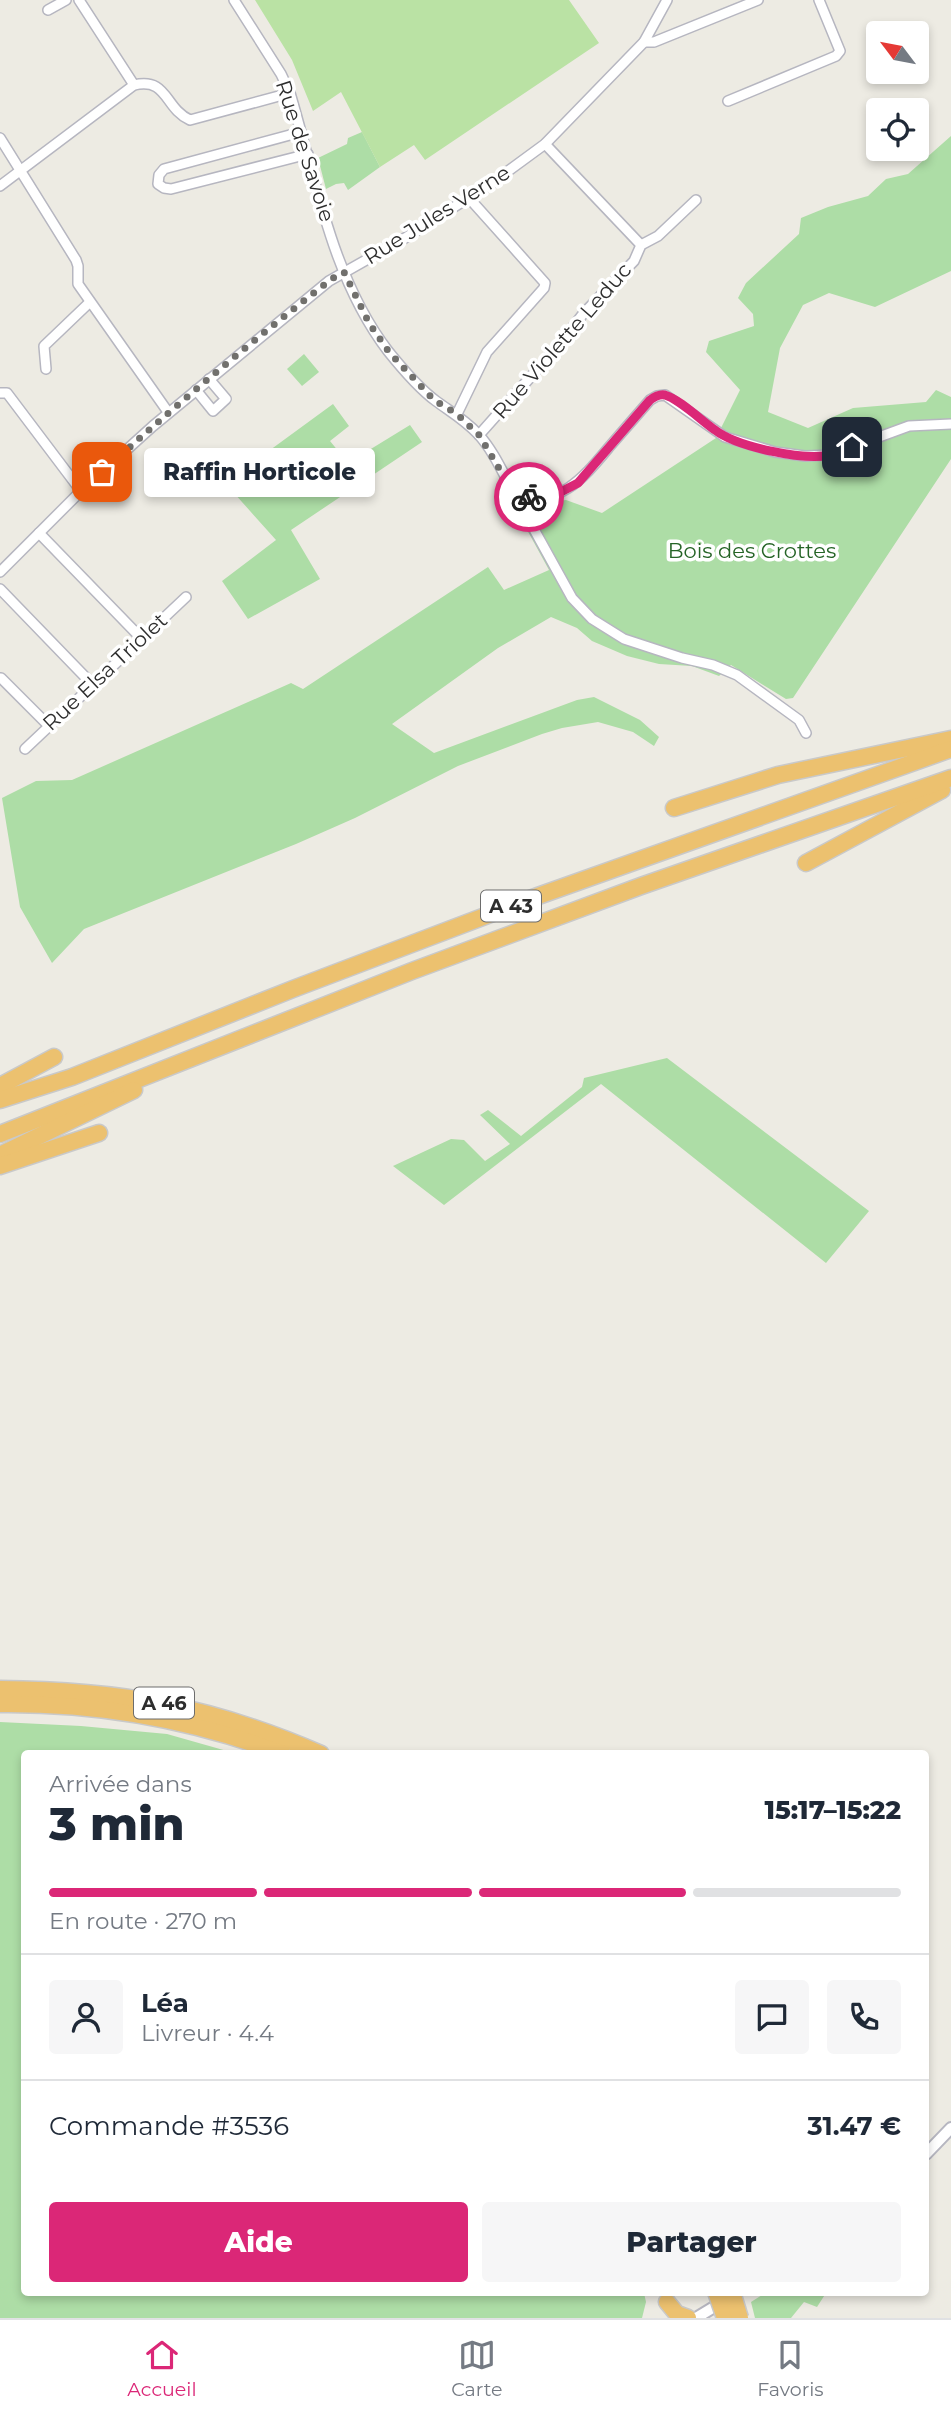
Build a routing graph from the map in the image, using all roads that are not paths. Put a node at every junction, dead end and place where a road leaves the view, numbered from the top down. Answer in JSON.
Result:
{"nodes":[{"id":1,"x":66,"y":0,"type":"edge"},
{"id":2,"x":79,"y":0,"type":"edge"},
{"id":3,"x":234,"y":0,"type":"edge"},
{"id":4,"x":667,"y":0,"type":"edge"},
{"id":5,"x":758,"y":0,"type":"edge"},
{"id":6,"x":819,"y":0,"type":"edge"},
{"id":7,"x":48,"y":10,"type":"dead end"},
{"id":8,"x":644,"y":42,"type":"junction"},
{"id":9,"x":134,"y":85,"type":"junction"},
{"id":10,"x":290,"y":93,"type":"junction"},
{"id":11,"x":727,"y":101,"type":"dead end"},
{"id":12,"x":301,"y":132,"type":"junction"},
{"id":13,"x":0,"y":138,"type":"edge"},
{"id":14,"x":545,"y":144,"type":"junction"},
{"id":15,"x":308,"y":154,"type":"junction"},
{"id":16,"x":20,"y":171,"type":"junction"},
{"id":17,"x":0,"y":186,"type":"edge"},
{"id":18,"x":469,"y":198,"type":"junction"},
{"id":19,"x":696,"y":200,"type":"dead end"},
{"id":20,"x":641,"y":245,"type":"junction"},
{"id":21,"x":344,"y":272,"type":"junction"},
{"id":22,"x":90,"y":302,"type":"junction"},
{"id":23,"x":46,"y":369,"type":"dead end"},
{"id":24,"x":209,"y":379,"type":"junction"},
{"id":25,"x":196,"y":390,"type":"junction"},
{"id":26,"x":0,"y":393,"type":"edge"},
{"id":27,"x":168,"y":412,"type":"junction"},
{"id":28,"x":457,"y":414,"type":"junction"},
{"id":29,"x":951,"y":424,"type":"edge"},
{"id":30,"x":479,"y":435,"type":"junction"},
{"id":31,"x":81,"y":491,"type":"junction"},
{"id":32,"x":514,"y":493,"type":"junction"},
{"id":33,"x":39,"y":533,"type":"junction"},
{"id":34,"x":0,"y":572,"type":"edge"},
{"id":35,"x":0,"y":589,"type":"edge"},
{"id":36,"x":186,"y":597,"type":"dead end"},
{"id":37,"x":141,"y":638,"type":"junction"},
{"id":38,"x":1,"y":678,"type":"edge"},
{"id":39,"x":92,"y":684,"type":"junction"},
{"id":40,"x":49,"y":726,"type":"junction"},
{"id":41,"x":806,"y":733,"type":"dead end"},
{"id":42,"x":951,"y":739,"type":"edge"},
{"id":43,"x":25,"y":749,"type":"dead end"},
{"id":44,"x":951,"y":749,"type":"edge"},
{"id":45,"x":951,"y":778,"type":"edge"},
{"id":46,"x":951,"y":785,"type":"edge"},
{"id":47,"x":674,"y":808,"type":"dead end"},
{"id":48,"x":806,"y":863,"type":"dead end"},
{"id":49,"x":247,"y":1036,"type":"junction"},
{"id":50,"x":54,"y":1057,"type":"dead end"},
{"id":51,"x":72,"y":1077,"type":"junction"},
{"id":52,"x":0,"y":1086,"type":"edge"},
{"id":53,"x":0,"y":1100,"type":"edge"},
{"id":54,"x":0,"y":1110,"type":"edge"},
{"id":55,"x":99,"y":1133,"type":"dead end"},
{"id":56,"x":0,"y":1134,"type":"edge"},
{"id":57,"x":0,"y":1155,"type":"edge"},
{"id":58,"x":0,"y":1166,"type":"edge"},
{"id":59,"x":0,"y":1689,"type":"edge"},
{"id":60,"x":0,"y":1704,"type":"edge"},
{"id":61,"x":272,"y":1750,"type":"edge"},
{"id":62,"x":311,"y":1750,"type":"edge"},
{"id":63,"x":951,"y":2128,"type":"edge"},
{"id":64,"x":929,"y":2151,"type":"edge"},
{"id":65,"x":717,"y":2296,"type":"edge"},
{"id":66,"x":730,"y":2296,"type":"edge"},
{"id":67,"x":733,"y":2296,"type":"edge"},
{"id":68,"x":666,"y":2304,"type":"edge"},
{"id":69,"x":694,"y":2317,"type":"edge"},
{"id":70,"x":724,"y":2318,"type":"edge"},
{"id":71,"x":740,"y":2318,"type":"edge"}],
"edges":[{"from":1,"to":7,"type":"street"},
{"from":2,"to":9,"type":"street"},
{"from":3,"to":10,"type":"street","name":"Rue de Savoie"},
{"from":4,"to":8,"type":"street"},
{"from":5,"to":8,"type":"street"},
{"from":6,"to":11,"type":"street"},
{"from":8,"to":14,"type":"street","name":"Rue Jules Verne"},
{"from":9,"to":10,"type":"street"},
{"from":9,"to":16,"type":"street"},
{"from":10,"to":12,"type":"street","name":"Rue de Savoie"},
{"from":12,"to":15,"type":"street","name":"Rue de Savoie"},
{"from":12,"to":15,"type":"street"},
{"from":13,"to":16,"type":"street"},
{"from":14,"to":18,"type":"street","name":"Rue Jules Verne"},
{"from":14,"to":20,"type":"street","name":"Rue Violette Leduc"},
{"from":15,"to":21,"type":"street","name":"Rue de Savoie"},
{"from":16,"to":17,"type":"street"},
{"from":16,"to":22,"type":"street"},
{"from":18,"to":21,"type":"street","name":"Rue Jules Verne"},
{"from":18,"to":28,"type":"street"},
{"from":19,"to":20,"type":"street","name":"Rue Violette Leduc"},
{"from":20,"to":30,"type":"street","name":"Rue Violette Leduc"},
{"from":21,"to":24,"type":"street","name":"Rue Jules Verne"},
{"from":21,"to":28,"type":"street","name":"Rue de Savoie"},
{"from":22,"to":23,"type":"street"},
{"from":22,"to":27,"type":"street"},
{"from":24,"to":25,"type":"street","name":"Rue Jules Verne"},
{"from":24,"to":25,"type":"street"},
{"from":25,"to":27,"type":"street","name":"Rue Jules Verne"},
{"from":26,"to":31,"type":"street"},
{"from":27,"to":31,"type":"street","name":"Rue Jules Verne"},
{"from":28,"to":30,"type":"street","name":"Rue de Savoie"},
{"from":29,"to":32,"type":"street"},
{"from":30,"to":32,"type":"street","name":"Rue de Savoie"},
{"from":31,"to":33,"type":"street","name":"Rue Jules Verne"},
{"from":32,"to":41,"type":"street","name":"Rue de Savoie"},
{"from":33,"to":34,"type":"street","name":"Rue Jules Verne"},
{"from":33,"to":37,"type":"street"},
{"from":35,"to":39,"type":"street"},
{"from":36,"to":37,"type":"street","name":"Rue Elsa Triolet"},
{"from":37,"to":39,"type":"street","name":"Rue Elsa Triolet"},
{"from":38,"to":40,"type":"street"},
{"from":39,"to":40,"type":"street","name":"Rue Elsa Triolet"},
{"from":40,"to":43,"type":"street","name":"Rue Elsa Triolet"},
{"from":42,"to":47,"type":"highway"},
{"from":44,"to":51,"type":"highway","number":"A 43"},
{"from":45,"to":49,"type":"highway","number":"A 43"},
{"from":46,"to":48,"type":"highway"},
{"from":49,"to":56,"type":"highway","number":"A 43"},
{"from":49,"to":57,"type":"highway"},
{"from":50,"to":52,"type":"highway"},
{"from":51,"to":53,"type":"highway"},
{"from":51,"to":54,"type":"highway","number":"A 43"},
{"from":55,"to":58,"type":"highway"},
{"from":59,"to":62,"type":"highway","number":"A 46"},
{"from":60,"to":61,"type":"highway","number":"A 46"},
{"from":63,"to":64,"type":"street"},
{"from":65,"to":70,"type":"highway","bridge":true},
{"from":66,"to":69,"type":"street"},
{"from":67,"to":71,"type":"highway","bridge":true},
{"from":68,"to":69,"type":"highway"}]}
